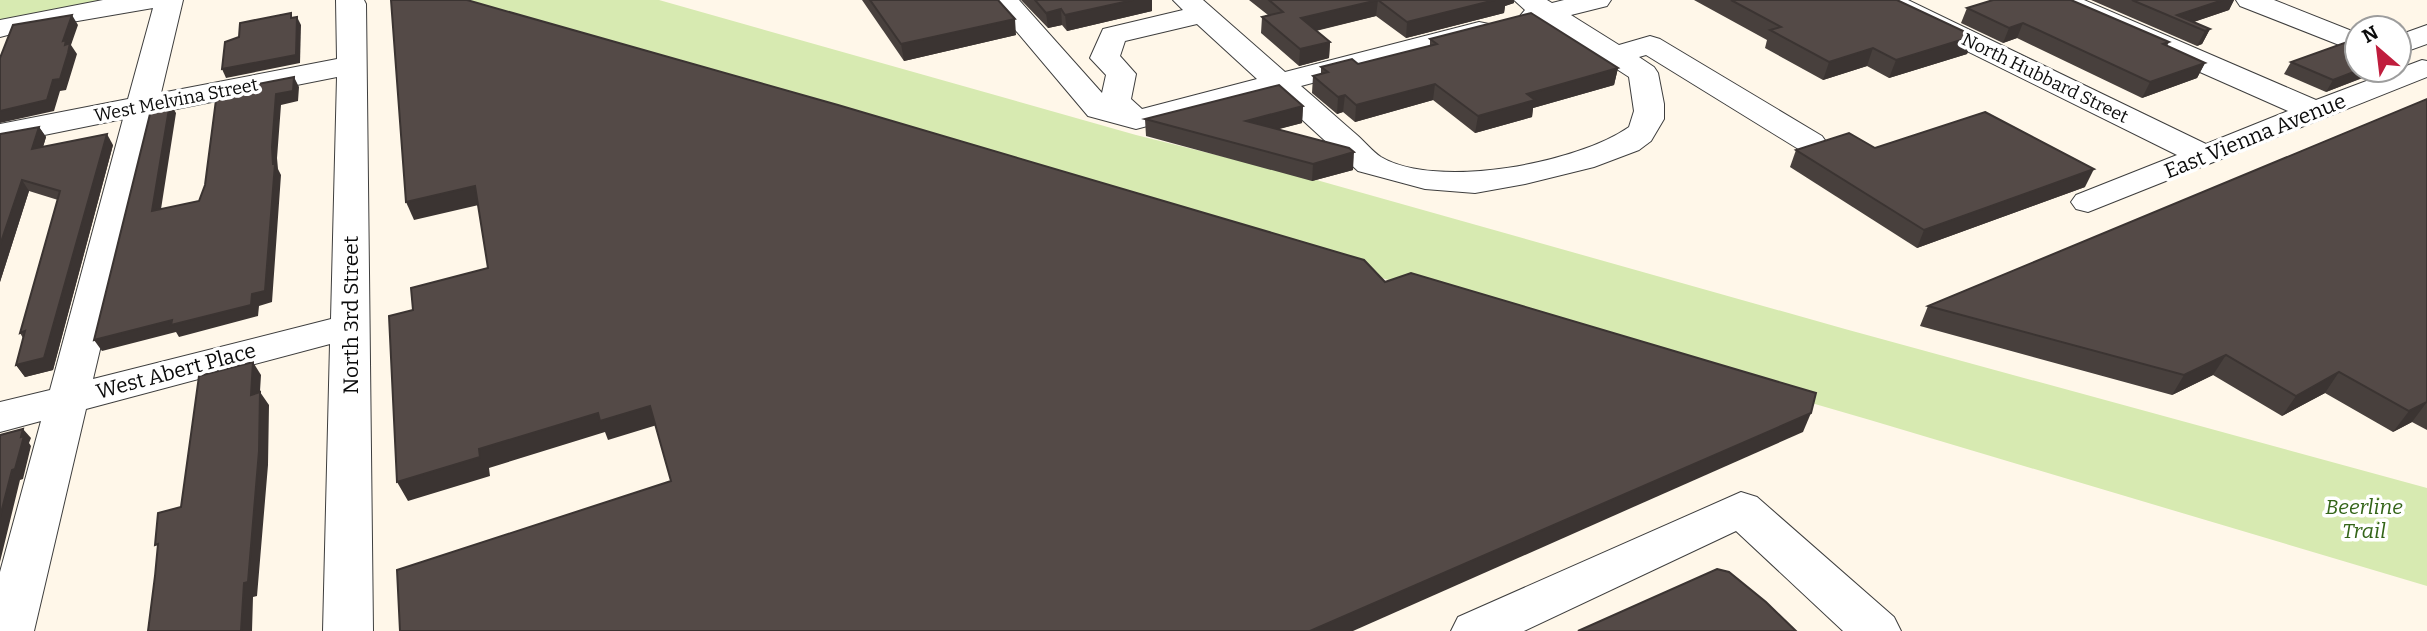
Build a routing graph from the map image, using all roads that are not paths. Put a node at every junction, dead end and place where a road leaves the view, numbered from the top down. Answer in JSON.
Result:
{"nodes":[{"id":1,"x":152,"y":0,"type":"edge"},
{"id":2,"x":169,"y":0,"type":"edge"},
{"id":3,"x":350,"y":0,"type":"edge"},
{"id":4,"x":1004,"y":0,"type":"edge"},
{"id":5,"x":1597,"y":0,"type":"edge"},
{"id":6,"x":1886,"y":0,"type":"edge"},
{"id":7,"x":2061,"y":0,"type":"edge"},
{"id":8,"x":2250,"y":0,"type":"edge"},
{"id":9,"x":1538,"y":6,"type":"edge"},
{"id":10,"x":1195,"y":7,"type":"edge"},
{"id":11,"x":0,"y":29,"type":"edge"},
{"id":12,"x":2343,"y":37,"type":"edge"},
{"id":13,"x":1615,"y":55,"type":"junction"},
{"id":14,"x":351,"y":65,"type":"junction"},
{"id":15,"x":2416,"y":67,"type":"edge"},
{"id":16,"x":1278,"y":83,"type":"junction"},
{"id":17,"x":140,"y":107,"type":"junction"},
{"id":18,"x":2316,"y":112,"type":"junction"},
{"id":19,"x":1136,"y":120,"type":"junction"},
{"id":20,"x":0,"y":134,"type":"edge"},
{"id":21,"x":1811,"y":143,"type":"edge"},
{"id":22,"x":2205,"y":156,"type":"junction"},
{"id":23,"x":2088,"y":202,"type":"dead end"},
{"id":24,"x":351,"y":326,"type":"junction"},
{"id":25,"x":69,"y":399,"type":"junction"},
{"id":26,"x":0,"y":417,"type":"edge"},
{"id":27,"x":1510,"y":625,"type":"edge"},
{"id":28,"x":9,"y":631,"type":"edge"},
{"id":29,"x":348,"y":631,"type":"edge"},
{"id":30,"x":1876,"y":631,"type":"edge"}],
"edges":[{"from":1,"to":11,"type":"street"},
{"from":2,"to":17,"type":"street"},
{"from":3,"to":14,"type":"street","name":"North 3rd Street"},
{"from":4,"to":19,"type":"street"},
{"from":5,"to":9,"type":"street"},
{"from":6,"to":22,"type":"street","name":"North Hubbard Street"},
{"from":7,"to":18,"type":"street"},
{"from":8,"to":12,"type":"street"},
{"from":9,"to":13,"type":"street"},
{"from":9,"to":16,"type":"street"},
{"from":10,"to":16,"type":"street"},
{"from":10,"to":19,"type":"street"},
{"from":13,"to":16,"type":"street"},
{"from":13,"to":21,"type":"street"},
{"from":14,"to":17,"type":"street","name":"West Melvina Street"},
{"from":14,"to":24,"type":"street","name":"North 3rd Street"},
{"from":15,"to":18,"type":"street","name":"East Vienna Avenue"},
{"from":16,"to":19,"type":"street"},
{"from":17,"to":20,"type":"street","name":"West Melvina Street"},
{"from":17,"to":25,"type":"street"},
{"from":18,"to":22,"type":"street","name":"East Vienna Avenue"},
{"from":22,"to":23,"type":"street","name":"East Vienna Avenue"},
{"from":24,"to":25,"type":"street","name":"West Abert Place"},
{"from":24,"to":29,"type":"street","name":"North 3rd Street"},
{"from":25,"to":26,"type":"street","name":"West Abert Place"},
{"from":25,"to":28,"type":"street"},
{"from":27,"to":30,"type":"street"}]}
